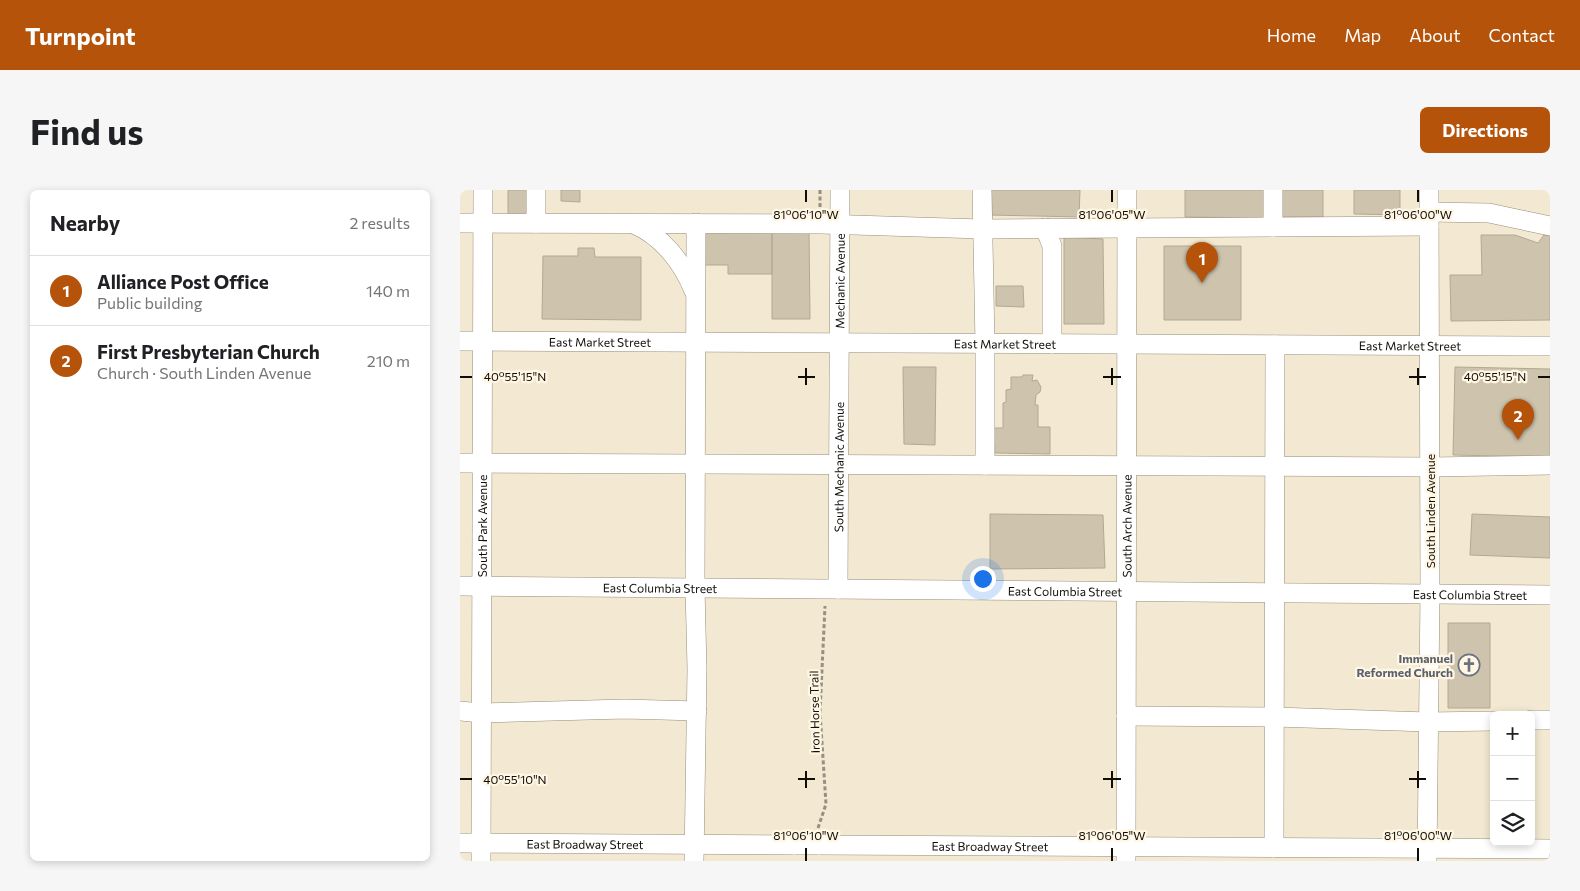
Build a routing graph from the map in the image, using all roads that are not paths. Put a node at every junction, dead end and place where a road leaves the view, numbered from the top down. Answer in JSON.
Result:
{"nodes":[{"id":1,"x":483,"y":190,"type":"edge"},
{"id":2,"x":536,"y":190,"type":"edge"},
{"id":3,"x":840,"y":190,"type":"edge"},
{"id":4,"x":982,"y":190,"type":"edge"},
{"id":5,"x":1127,"y":190,"type":"edge"},
{"id":6,"x":1273,"y":190,"type":"edge"},
{"id":7,"x":1429,"y":190,"type":"edge"},
{"id":8,"x":1429,"y":219,"type":"junction"},
{"id":9,"x":460,"y":223,"type":"edge"},
{"id":10,"x":482,"y":223,"type":"junction"},
{"id":11,"x":536,"y":223,"type":"junction"},
{"id":12,"x":633,"y":223,"type":"junction"},
{"id":13,"x":696,"y":223,"type":"junction"},
{"id":14,"x":840,"y":224,"type":"junction"},
{"id":15,"x":1550,"y":226,"type":"edge"},
{"id":16,"x":1127,"y":227,"type":"junction"},
{"id":17,"x":1273,"y":227,"type":"junction"},
{"id":18,"x":1045,"y":228,"type":"junction"},
{"id":19,"x":982,"y":229,"type":"junction"},
{"id":20,"x":696,"y":297,"type":"junction"},
{"id":21,"x":460,"y":341,"type":"edge"},
{"id":22,"x":482,"y":342,"type":"junction"},
{"id":23,"x":696,"y":342,"type":"junction"},
{"id":24,"x":840,"y":343,"type":"junction"},
{"id":25,"x":985,"y":344,"type":"junction"},
{"id":26,"x":1052,"y":344,"type":"junction"},
{"id":27,"x":1127,"y":344,"type":"junction"},
{"id":28,"x":1275,"y":345,"type":"junction"},
{"id":29,"x":1429,"y":345,"type":"junction"},
{"id":30,"x":1550,"y":346,"type":"edge"},
{"id":31,"x":460,"y":463,"type":"edge"},
{"id":32,"x":482,"y":463,"type":"junction"},
{"id":33,"x":696,"y":464,"type":"junction"},
{"id":34,"x":839,"y":464,"type":"junction"},
{"id":35,"x":985,"y":465,"type":"junction"},
{"id":36,"x":1126,"y":465,"type":"junction"},
{"id":37,"x":1275,"y":466,"type":"junction"},
{"id":38,"x":1550,"y":466,"type":"edge"},
{"id":39,"x":1430,"y":467,"type":"junction"},
{"id":40,"x":460,"y":586,"type":"edge"},
{"id":41,"x":482,"y":586,"type":"junction"},
{"id":42,"x":695,"y":588,"type":"junction"},
{"id":43,"x":832,"y":589,"type":"junction"},
{"id":44,"x":1126,"y":591,"type":"junction"},
{"id":45,"x":1275,"y":593,"type":"junction"},
{"id":46,"x":1430,"y":594,"type":"junction"},
{"id":47,"x":1550,"y":595,"type":"edge"},
{"id":48,"x":460,"y":711,"type":"edge"},
{"id":49,"x":697,"y":711,"type":"junction"},
{"id":50,"x":481,"y":713,"type":"junction"},
{"id":51,"x":1126,"y":716,"type":"junction"},
{"id":52,"x":1275,"y":717,"type":"junction"},
{"id":53,"x":1490,"y":720,"type":"edge"},
{"id":54,"x":1535,"y":720,"type":"edge"},
{"id":55,"x":1550,"y":720,"type":"edge"},
{"id":56,"x":1428,"y":722,"type":"junction"},
{"id":57,"x":460,"y":843,"type":"edge"},
{"id":58,"x":1274,"y":848,"type":"junction"},
{"id":59,"x":1550,"y":849,"type":"edge"},
{"id":60,"x":481,"y":852,"type":"edge"},
{"id":61,"x":694,"y":852,"type":"edge"},
{"id":62,"x":1015,"y":854,"type":"edge"},
{"id":63,"x":1126,"y":854,"type":"edge"},
{"id":64,"x":1427,"y":855,"type":"edge"}],
"edges":[{"from":1,"to":10,"type":"street","name":"South Park Avenue"},
{"from":2,"to":11,"type":"street"},
{"from":3,"to":14,"type":"street","name":"Mechanic Avenue"},
{"from":4,"to":19,"type":"street"},
{"from":5,"to":16,"type":"street","name":"South Arch Avenue"},
{"from":6,"to":17,"type":"street"},
{"from":7,"to":8,"type":"street","name":"South Linden Avenue"},
{"from":8,"to":15,"type":"street"},
{"from":8,"to":17,"type":"street"},
{"from":8,"to":29,"type":"street","name":"South Linden Avenue"},
{"from":9,"to":10,"type":"street"},
{"from":10,"to":11,"type":"street"},
{"from":10,"to":22,"type":"street","name":"South Park Avenue"},
{"from":11,"to":12,"type":"street"},
{"from":12,"to":13,"type":"street"},
{"from":12,"to":20,"type":"street"},
{"from":13,"to":14,"type":"street"},
{"from":13,"to":20,"type":"street"},
{"from":14,"to":19,"type":"street"},
{"from":14,"to":24,"type":"street","name":"Mechanic Avenue"},
{"from":16,"to":17,"type":"street"},
{"from":16,"to":18,"type":"street"},
{"from":16,"to":27,"type":"street","name":"South Arch Avenue"},
{"from":18,"to":19,"type":"street"},
{"from":18,"to":26,"type":"street"},
{"from":19,"to":25,"type":"street"},
{"from":20,"to":23,"type":"street"},
{"from":21,"to":22,"type":"street","name":"East Market Street"},
{"from":22,"to":23,"type":"street","name":"East Market Street"},
{"from":22,"to":32,"type":"street","name":"South Park Avenue"},
{"from":23,"to":24,"type":"street","name":"East Market Street"},
{"from":23,"to":33,"type":"street"},
{"from":24,"to":25,"type":"street","name":"East Market Street"},
{"from":24,"to":34,"type":"street","name":"South Mechanic Avenue"},
{"from":25,"to":26,"type":"street","name":"East Market Street"},
{"from":25,"to":35,"type":"street"},
{"from":26,"to":27,"type":"street","name":"East Market Street"},
{"from":27,"to":28,"type":"street","name":"East Market Street"},
{"from":27,"to":36,"type":"street","name":"South Arch Avenue"},
{"from":28,"to":29,"type":"street","name":"East Market Street"},
{"from":28,"to":37,"type":"street"},
{"from":29,"to":30,"type":"street","name":"East Market Street"},
{"from":29,"to":39,"type":"street","name":"South Linden Avenue"},
{"from":31,"to":32,"type":"street"},
{"from":32,"to":33,"type":"street"},
{"from":32,"to":41,"type":"street","name":"South Park Avenue"},
{"from":33,"to":34,"type":"street"},
{"from":33,"to":42,"type":"street"},
{"from":34,"to":35,"type":"street"},
{"from":34,"to":43,"type":"street","name":"South Mechanic Avenue"},
{"from":35,"to":36,"type":"street"},
{"from":36,"to":37,"type":"street"},
{"from":36,"to":44,"type":"street","name":"South Arch Avenue"},
{"from":37,"to":39,"type":"street"},
{"from":37,"to":45,"type":"street"},
{"from":38,"to":39,"type":"street"},
{"from":39,"to":46,"type":"street","name":"South Linden Avenue"},
{"from":40,"to":41,"type":"street","name":"East Columbia Street"},
{"from":41,"to":42,"type":"street","name":"East Columbia Street"},
{"from":41,"to":50,"type":"street","name":"South Park Avenue"},
{"from":42,"to":43,"type":"street","name":"East Columbia Street"},
{"from":42,"to":49,"type":"street"},
{"from":43,"to":44,"type":"street","name":"East Columbia Street"},
{"from":44,"to":45,"type":"street","name":"East Columbia Street"},
{"from":44,"to":51,"type":"street","name":"South Arch Avenue"},
{"from":45,"to":46,"type":"street","name":"East Columbia Street"},
{"from":45,"to":52,"type":"street"},
{"from":46,"to":47,"type":"street","name":"East Columbia Street"},
{"from":46,"to":56,"type":"street","name":"South Linden Avenue"},
{"from":48,"to":50,"type":"street"},
{"from":49,"to":50,"type":"street"},
{"from":49,"to":61,"type":"street"},
{"from":50,"to":60,"type":"street","name":"South Park Avenue"},
{"from":51,"to":52,"type":"street"},
{"from":51,"to":63,"type":"street","name":"South Arch Avenue"},
{"from":52,"to":56,"type":"street"},
{"from":52,"to":58,"type":"street"},
{"from":53,"to":56,"type":"street"},
{"from":54,"to":55,"type":"street"},
{"from":56,"to":64,"type":"street","name":"South Linden Avenue"},
{"from":57,"to":60,"type":"street","name":"East Broadway Street"},
{"from":58,"to":63,"type":"street","name":"East Broadway Street"},
{"from":58,"to":64,"type":"street","name":"East Broadway Street"},
{"from":59,"to":64,"type":"street","name":"East Broadway Street"},
{"from":60,"to":61,"type":"street","name":"East Broadway Street"},
{"from":61,"to":62,"type":"street","name":"East Broadway Street","bridge":true},
{"from":62,"to":63,"type":"street","name":"East Broadway Street"}]}
